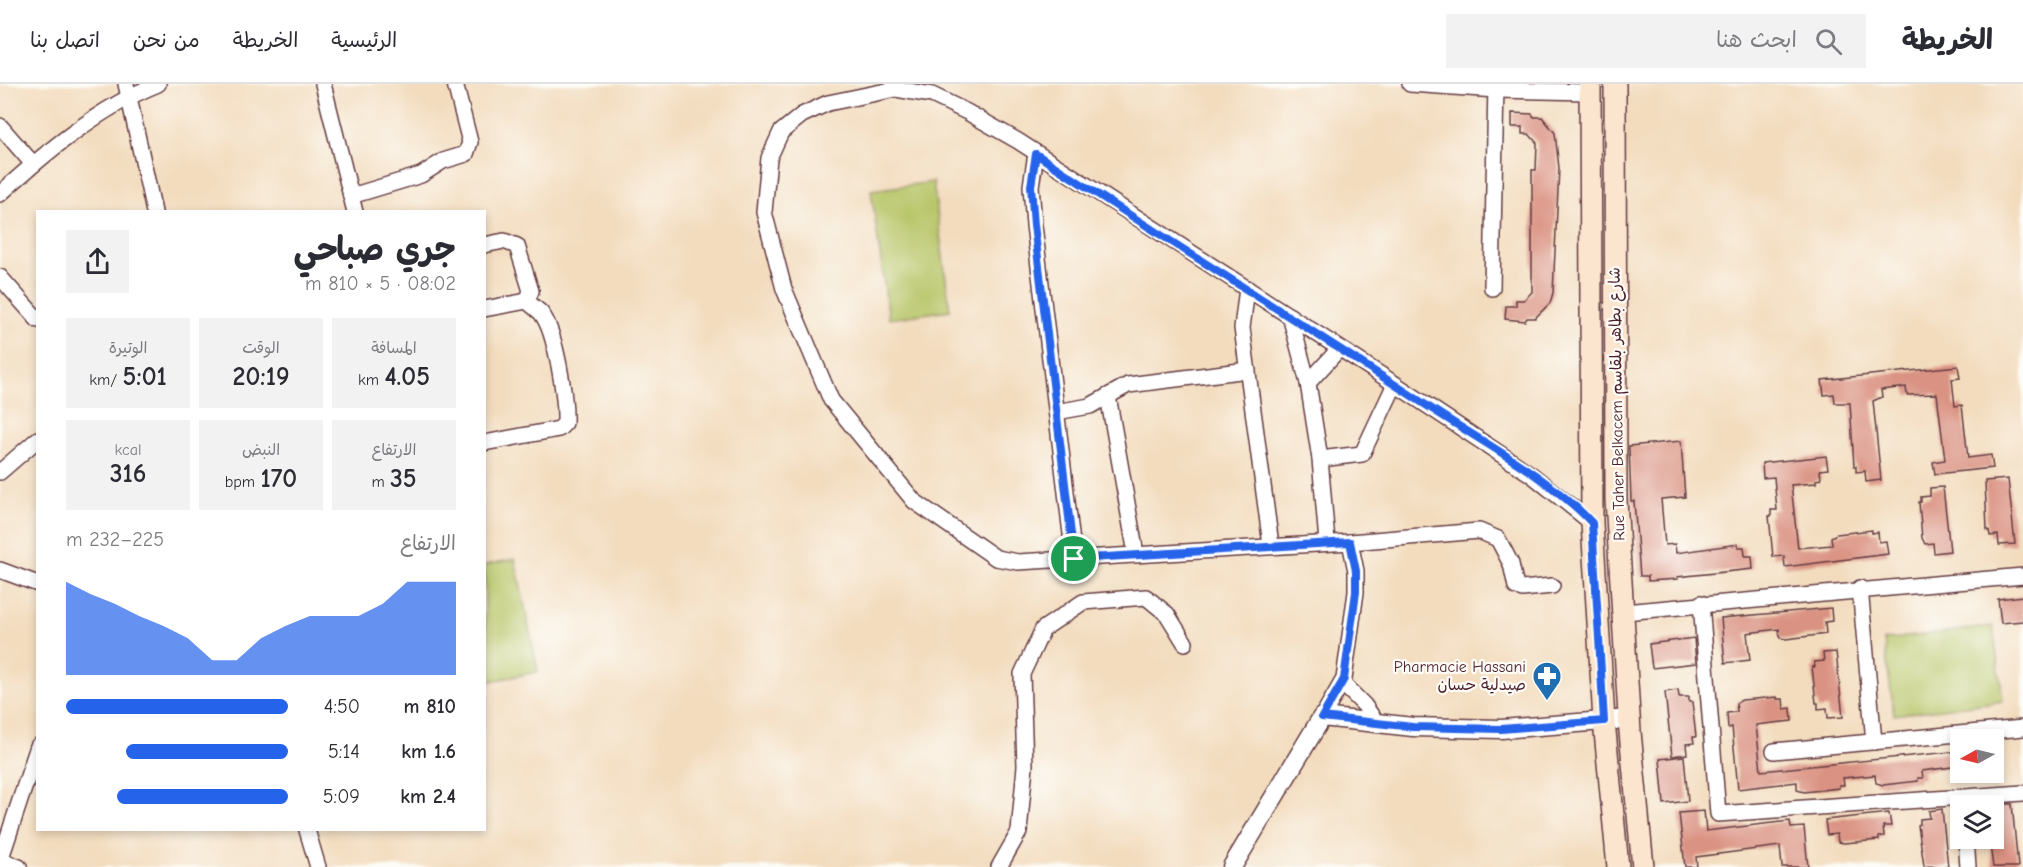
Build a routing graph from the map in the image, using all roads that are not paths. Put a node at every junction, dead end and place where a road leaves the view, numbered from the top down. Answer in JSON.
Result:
{"nodes":[{"id":1,"x":158,"y":84,"type":"edge"},
{"id":2,"x":323,"y":84,"type":"edge"},
{"id":3,"x":455,"y":84,"type":"edge"},
{"id":4,"x":1410,"y":84,"type":"edge"},
{"id":5,"x":1615,"y":84,"type":"edge"},
{"id":6,"x":1496,"y":87,"type":"edge"},
{"id":7,"x":1590,"y":88,"type":"edge"},
{"id":8,"x":127,"y":90,"type":"edge"},
{"id":9,"x":0,"y":126,"type":"edge"},
{"id":10,"x":1036,"y":154,"type":"junction"},
{"id":11,"x":33,"y":164,"type":"junction"},
{"id":12,"x":0,"y":194,"type":"edge"},
{"id":13,"x":351,"y":196,"type":"junction"},
{"id":14,"x":154,"y":210,"type":"edge"},
{"id":15,"x":354,"y":210,"type":"edge"},
{"id":16,"x":486,"y":245,"type":"edge"},
{"id":17,"x":0,"y":278,"type":"edge"},
{"id":18,"x":1247,"y":288,"type":"junction"},
{"id":19,"x":1492,"y":288,"type":"dead end"},
{"id":20,"x":527,"y":301,"type":"junction"},
{"id":21,"x":486,"y":309,"type":"edge"},
{"id":22,"x":1290,"y":316,"type":"junction"},
{"id":23,"x":36,"y":318,"type":"edge"},
{"id":24,"x":1339,"y":349,"type":"junction"},
{"id":25,"x":1248,"y":370,"type":"junction"},
{"id":26,"x":1308,"y":383,"type":"junction"},
{"id":27,"x":1395,"y":384,"type":"junction"},
{"id":28,"x":1108,"y":396,"type":"junction"},
{"id":29,"x":1056,"y":412,"type":"junction"},
{"id":30,"x":36,"y":441,"type":"edge"},
{"id":31,"x":486,"y":443,"type":"edge"},
{"id":32,"x":1320,"y":459,"type":"junction"},
{"id":33,"x":0,"y":471,"type":"edge"},
{"id":34,"x":1592,"y":523,"type":"junction"},
{"id":35,"x":1327,"y":542,"type":"junction"},
{"id":36,"x":1350,"y":542,"type":"junction"},
{"id":37,"x":1271,"y":545,"type":"junction"},
{"id":38,"x":1136,"y":554,"type":"junction"},
{"id":39,"x":1074,"y":559,"type":"junction"},
{"id":40,"x":0,"y":570,"type":"edge"},
{"id":41,"x":2023,"y":576,"type":"edge"},
{"id":42,"x":36,"y":583,"type":"edge"},
{"id":43,"x":1552,"y":586,"type":"dead end"},
{"id":44,"x":1860,"y":588,"type":"junction"},
{"id":45,"x":1701,"y":603,"type":"junction"},
{"id":46,"x":1624,"y":612,"type":"junction"},
{"id":47,"x":1185,"y":643,"type":"dead end"},
{"id":48,"x":1342,"y":683,"type":"junction"},
{"id":49,"x":1322,"y":717,"type":"junction"},
{"id":50,"x":1629,"y":720,"type":"junction"},
{"id":51,"x":1604,"y":721,"type":"junction"},
{"id":52,"x":1376,"y":722,"type":"junction"},
{"id":53,"x":2023,"y":728,"type":"edge"},
{"id":54,"x":1874,"y":742,"type":"junction"},
{"id":55,"x":1774,"y":751,"type":"dead end"},
{"id":56,"x":36,"y":752,"type":"edge"},
{"id":57,"x":2023,"y":793,"type":"edge"},
{"id":58,"x":2004,"y":796,"type":"edge"},
{"id":59,"x":1950,"y":803,"type":"edge"},
{"id":60,"x":307,"y":831,"type":"edge"},
{"id":61,"x":1967,"y":849,"type":"edge"},
{"id":62,"x":0,"y":860,"type":"edge"},
{"id":63,"x":19,"y":867,"type":"edge"},
{"id":64,"x":318,"y":867,"type":"edge"},
{"id":65,"x":999,"y":867,"type":"edge"},
{"id":66,"x":1232,"y":867,"type":"edge"},
{"id":67,"x":1618,"y":867,"type":"edge"},
{"id":68,"x":1643,"y":867,"type":"edge"},
{"id":69,"x":1968,"y":867,"type":"edge"}],
"edges":[{"from":1,"to":8,"type":"street"},
{"from":2,"to":13,"type":"street"},
{"from":3,"to":13,"type":"street"},
{"from":4,"to":6,"type":"street"},
{"from":5,"to":46,"type":"main road","name":"Rue Taher Belkacem شارع بطاهر بلقاسم"},
{"from":6,"to":7,"type":"street"},
{"from":6,"to":19,"type":"street"},
{"from":7,"to":34,"type":"main road","name":"Rue Taher Belkacem شارع بطاهر بلقاسم"},
{"from":8,"to":11,"type":"street"},
{"from":8,"to":14,"type":"street"},
{"from":9,"to":11,"type":"street"},
{"from":10,"to":18,"type":"street"},
{"from":10,"to":29,"type":"street"},
{"from":10,"to":39,"type":"street"},
{"from":11,"to":12,"type":"street"},
{"from":13,"to":15,"type":"street"},
{"from":16,"to":20,"type":"street"},
{"from":17,"to":23,"type":"street"},
{"from":18,"to":22,"type":"street"},
{"from":18,"to":25,"type":"street"},
{"from":20,"to":21,"type":"street"},
{"from":20,"to":31,"type":"street"},
{"from":22,"to":24,"type":"street"},
{"from":22,"to":26,"type":"street"},
{"from":24,"to":26,"type":"street"},
{"from":24,"to":27,"type":"street"},
{"from":25,"to":28,"type":"street"},
{"from":25,"to":37,"type":"street"},
{"from":26,"to":32,"type":"street"},
{"from":27,"to":32,"type":"street"},
{"from":27,"to":34,"type":"street"},
{"from":28,"to":29,"type":"street"},
{"from":28,"to":38,"type":"street"},
{"from":29,"to":39,"type":"street"},
{"from":30,"to":33,"type":"street"},
{"from":32,"to":35,"type":"street"},
{"from":34,"to":51,"type":"main road","name":"Rue Taher Belkacem شارع بطاهر بلقاسم"},
{"from":35,"to":36,"type":"street"},
{"from":35,"to":37,"type":"street"},
{"from":36,"to":43,"type":"street"},
{"from":36,"to":48,"type":"street"},
{"from":37,"to":38,"type":"street"},
{"from":38,"to":39,"type":"street"},
{"from":40,"to":42,"type":"street"},
{"from":41,"to":44,"type":"street"},
{"from":44,"to":45,"type":"street"},
{"from":44,"to":54,"type":"street"},
{"from":45,"to":46,"type":"street"},
{"from":45,"to":59,"type":"street"},
{"from":46,"to":50,"type":"main road","name":"Rue Taher Belkacem شارع بطاهر بلقاسم"},
{"from":47,"to":65,"type":"street"},
{"from":48,"to":49,"type":"street"},
{"from":48,"to":52,"type":"street"},
{"from":49,"to":52,"type":"street"},
{"from":49,"to":66,"type":"street"},
{"from":50,"to":51,"type":"street"},
{"from":50,"to":68,"type":"main road","name":"Rue Taher Belkacem شارع بطاهر بلقاسم"},
{"from":51,"to":52,"type":"street"},
{"from":51,"to":67,"type":"main road","name":"Rue Taher Belkacem شارع بطاهر بلقاسم"},
{"from":53,"to":54,"type":"street"},
{"from":54,"to":55,"type":"street"},
{"from":56,"to":62,"type":"street"},
{"from":57,"to":58,"type":"street"},
{"from":60,"to":64,"type":"street"},
{"from":61,"to":69,"type":"street"},
{"from":62,"to":63,"type":"street"}]}
